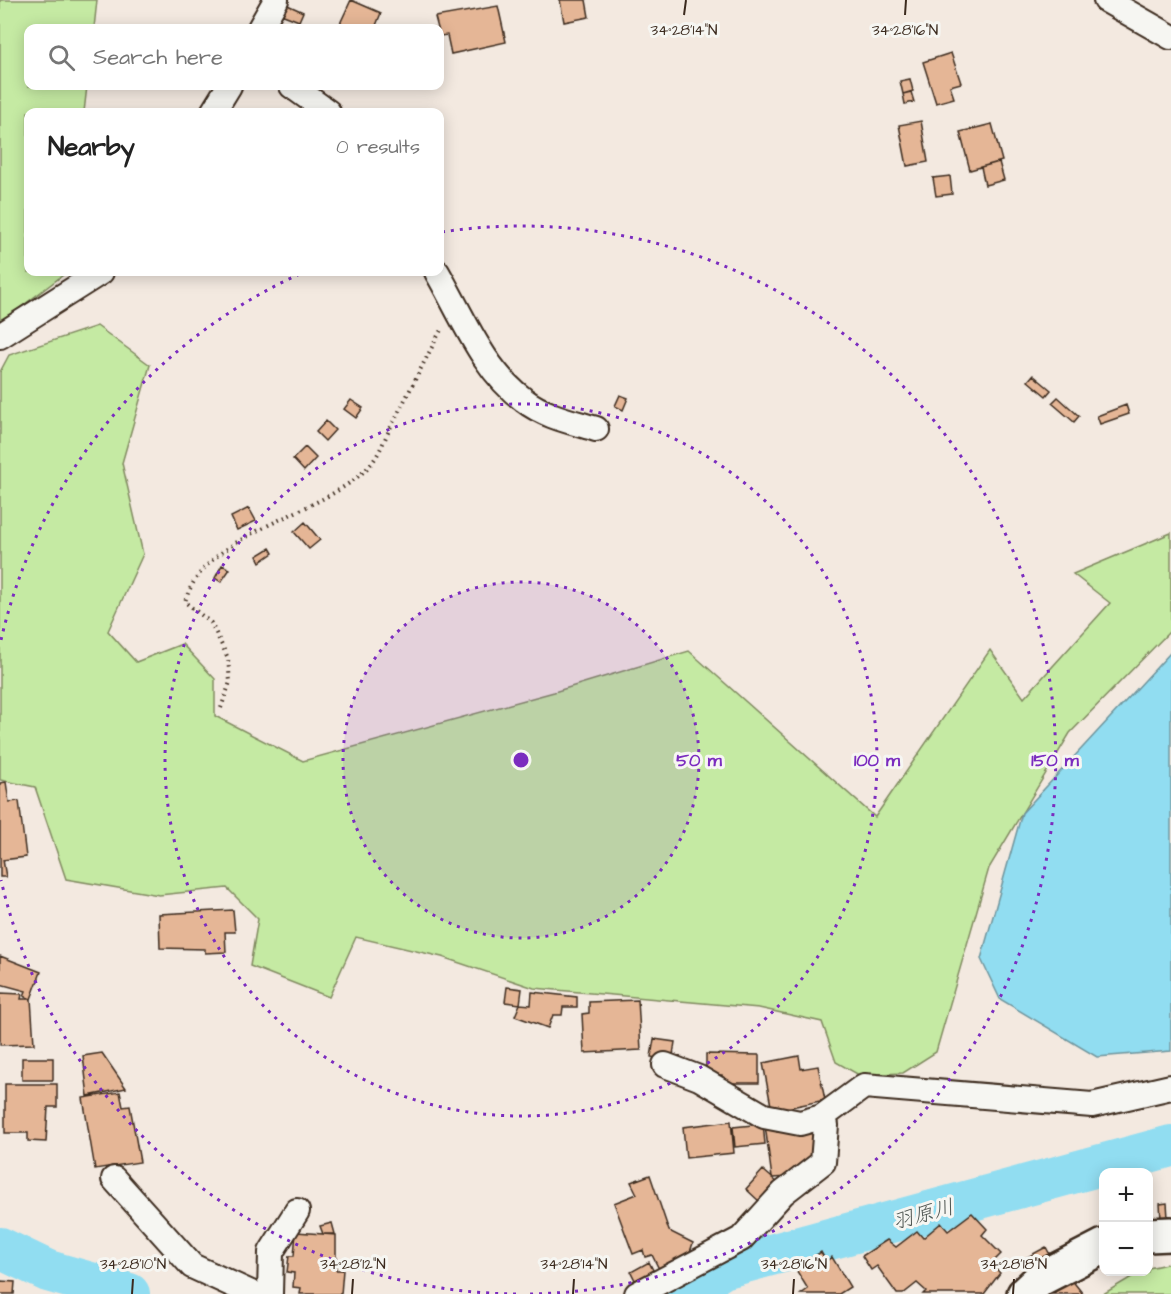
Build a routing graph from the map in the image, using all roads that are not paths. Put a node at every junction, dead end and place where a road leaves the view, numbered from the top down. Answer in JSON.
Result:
{"nodes":[{"id":1,"x":276,"y":0,"type":"edge"},
{"id":2,"x":1106,"y":0,"type":"edge"},
{"id":3,"x":262,"y":24,"type":"edge"},
{"id":4,"x":1171,"y":37,"type":"edge"},
{"id":5,"x":227,"y":90,"type":"edge"},
{"id":6,"x":298,"y":90,"type":"edge"},
{"id":7,"x":215,"y":108,"type":"edge"},
{"id":8,"x":322,"y":108,"type":"edge"},
{"id":9,"x":95,"y":276,"type":"edge"},
{"id":10,"x":438,"y":276,"type":"edge"},
{"id":11,"x":0,"y":336,"type":"edge"},
{"id":12,"x":596,"y":429,"type":"dead end"},
{"id":13,"x":665,"y":1065,"type":"dead end"},
{"id":14,"x":1171,"y":1087,"type":"edge"},
{"id":15,"x":822,"y":1117,"type":"junction"},
{"id":16,"x":114,"y":1179,"type":"dead end"},
{"id":17,"x":297,"y":1211,"type":"dead end"},
{"id":18,"x":1171,"y":1234,"type":"edge"},
{"id":19,"x":1153,"y":1235,"type":"edge"},
{"id":20,"x":1099,"y":1249,"type":"edge"},
{"id":21,"x":253,"y":1294,"type":"edge"},
{"id":22,"x":270,"y":1294,"type":"edge"},
{"id":23,"x":638,"y":1294,"type":"edge"},
{"id":24,"x":1024,"y":1294,"type":"edge"}],
"edges":[{"from":1,"to":3,"type":"street"},
{"from":2,"to":4,"type":"street"},
{"from":5,"to":7,"type":"street"},
{"from":6,"to":8,"type":"street"},
{"from":9,"to":11,"type":"street"},
{"from":10,"to":12,"type":"street"},
{"from":13,"to":15,"type":"street"},
{"from":14,"to":15,"type":"street"},
{"from":15,"to":23,"type":"street"},
{"from":16,"to":21,"type":"street"},
{"from":17,"to":22,"type":"street"},
{"from":18,"to":19,"type":"main road"},
{"from":20,"to":24,"type":"main road"}]}
